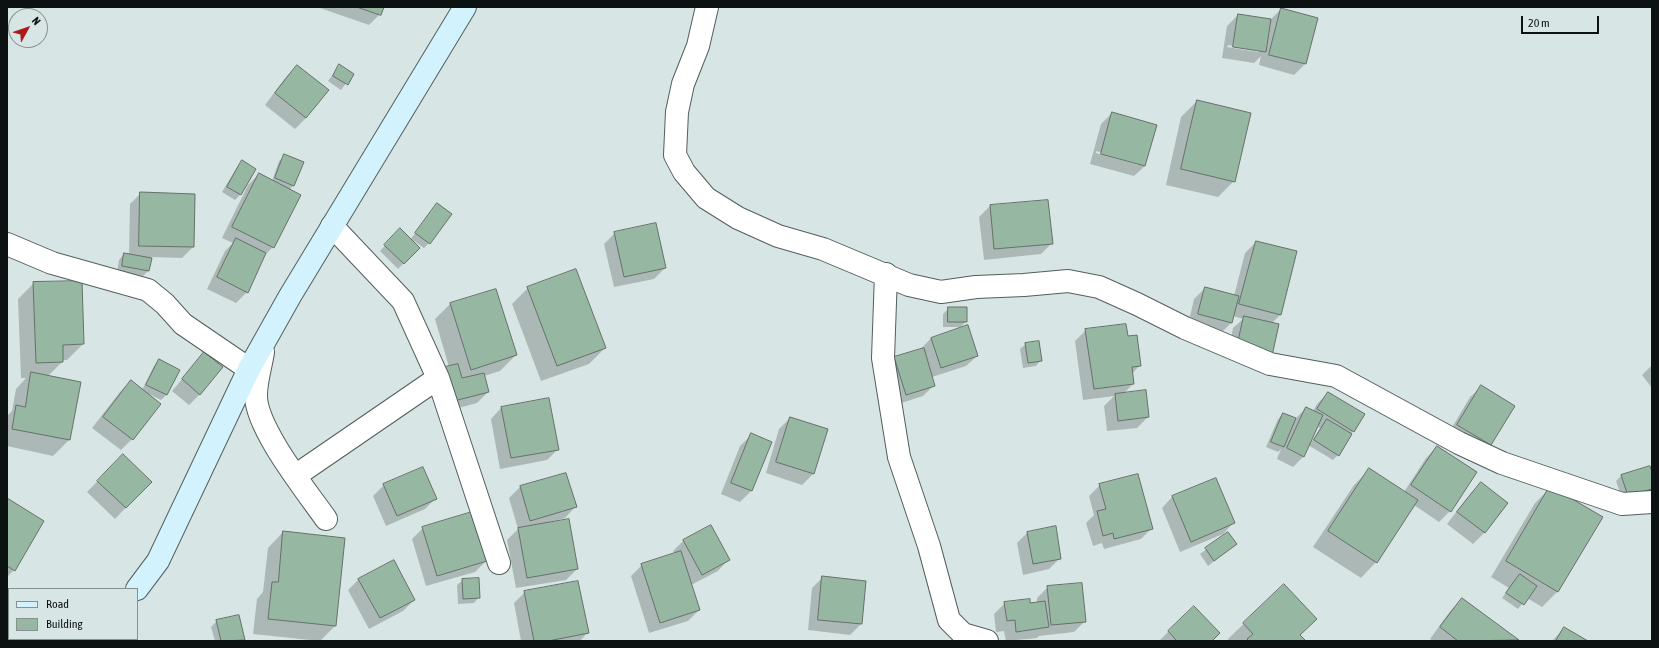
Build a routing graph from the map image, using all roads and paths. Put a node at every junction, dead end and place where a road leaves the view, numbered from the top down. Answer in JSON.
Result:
{"nodes":[{"id":1,"x":465,"y":7,"type":"edge"},
{"id":2,"x":707,"y":7,"type":"edge"},
{"id":3,"x":332,"y":226,"type":"junction"},
{"id":4,"x":7,"y":244,"type":"edge"},
{"id":5,"x":886,"y":274,"type":"junction"},
{"id":6,"x":265,"y":343,"type":"junction"},
{"id":7,"x":249,"y":369,"type":"junction"},
{"id":8,"x":438,"y":378,"type":"junction"},
{"id":9,"x":295,"y":476,"type":"junction"},
{"id":10,"x":1652,"y":502,"type":"edge"},
{"id":11,"x":326,"y":519,"type":"dead end"},
{"id":12,"x":499,"y":563,"type":"dead end"},
{"id":13,"x":138,"y":588,"type":"edge"},
{"id":14,"x":987,"y":641,"type":"edge"}],
"edges":[{"from":1,"to":3,"type":"main road"},
{"from":2,"to":5,"type":"street"},
{"from":3,"to":6,"type":"main road"},
{"from":3,"to":8,"type":"street"},
{"from":4,"to":7,"type":"street"},
{"from":5,"to":10,"type":"street"},
{"from":5,"to":14,"type":"street"},
{"from":6,"to":7,"type":"main road"},
{"from":6,"to":9,"type":"street"},
{"from":7,"to":13,"type":"main road"},
{"from":8,"to":9,"type":"street"},
{"from":8,"to":12,"type":"street"},
{"from":9,"to":11,"type":"street"}]}
